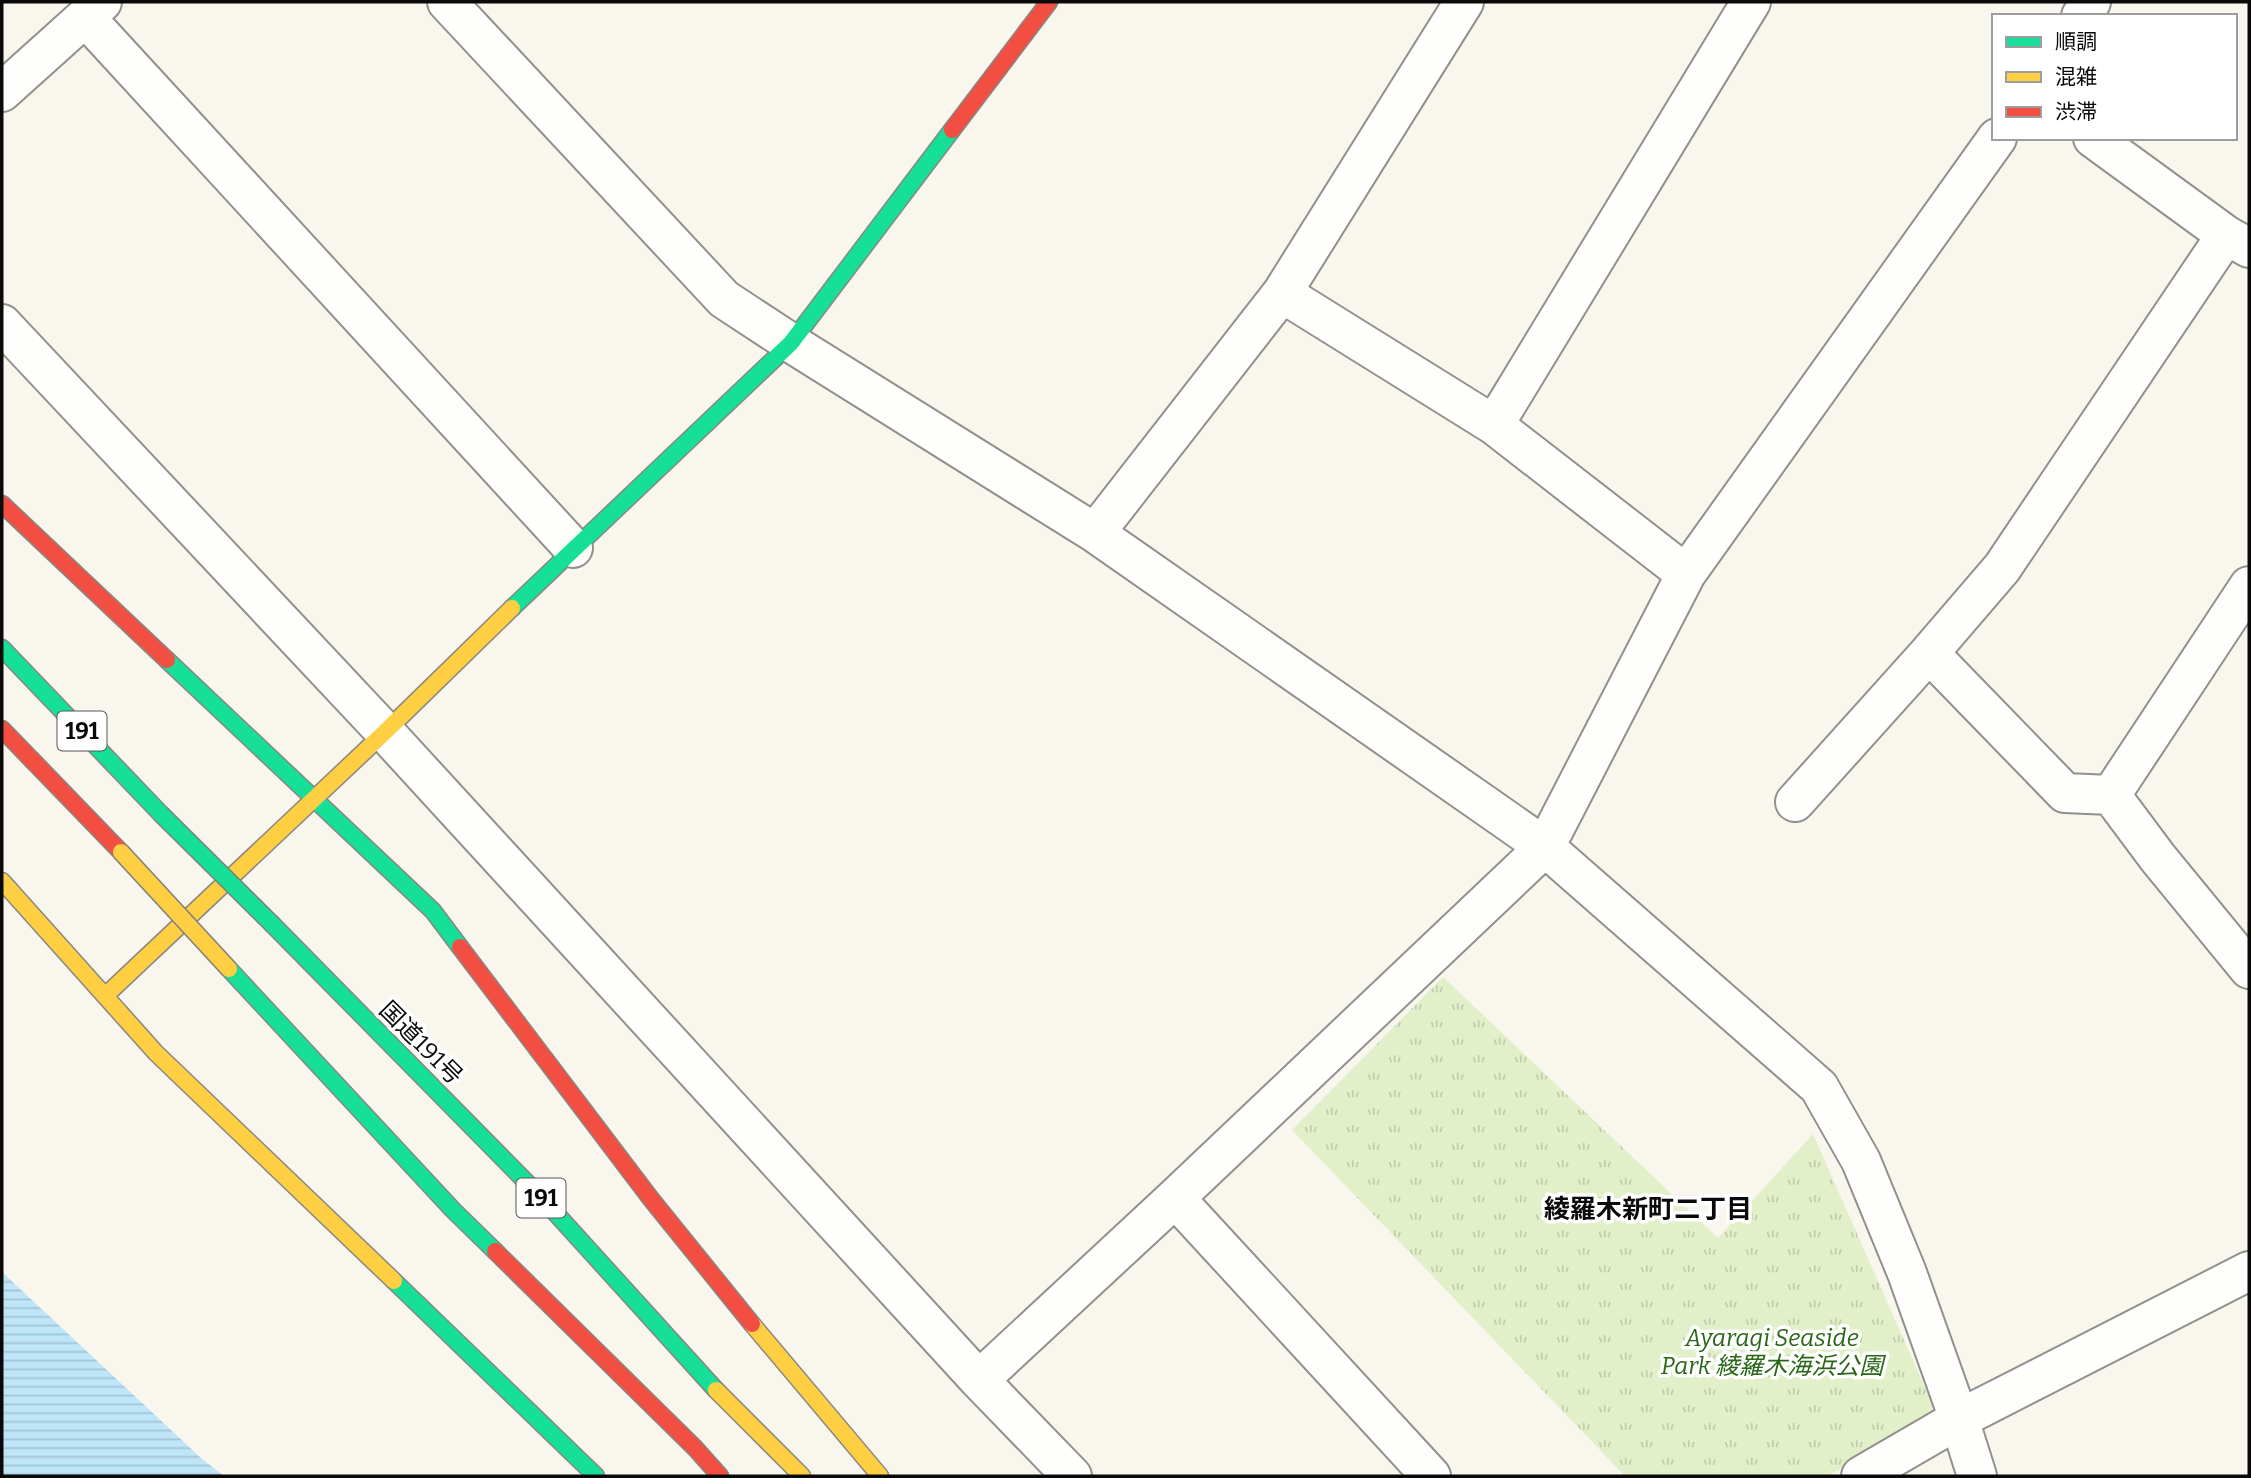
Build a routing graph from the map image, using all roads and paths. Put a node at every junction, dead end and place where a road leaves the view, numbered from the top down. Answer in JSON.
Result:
{"nodes":[{"id":1,"x":447,"y":2,"type":"edge"},
{"id":2,"x":1049,"y":2,"type":"edge"},
{"id":3,"x":1464,"y":2,"type":"edge"},
{"id":4,"x":1751,"y":2,"type":"edge"},
{"id":5,"x":93,"y":10,"type":"edge"},
{"id":6,"x":2,"y":92,"type":"edge"},
{"id":7,"x":1996,"y":140,"type":"edge"},
{"id":8,"x":2097,"y":140,"type":"edge"},
{"id":9,"x":2238,"y":241,"type":"edge"},
{"id":10,"x":1282,"y":293,"type":"junction"},
{"id":11,"x":2,"y":324,"type":"edge"},
{"id":12,"x":791,"y":343,"type":"junction"},
{"id":13,"x":1494,"y":425,"type":"junction"},
{"id":14,"x":2,"y":504,"type":"edge"},
{"id":15,"x":1095,"y":533,"type":"junction"},
{"id":16,"x":573,"y":548,"type":"junction"},
{"id":17,"x":1686,"y":574,"type":"junction"},
{"id":18,"x":2249,"y":586,"type":"edge"},
{"id":19,"x":2,"y":648,"type":"edge"},
{"id":20,"x":1929,"y":653,"type":"junction"},
{"id":21,"x":2,"y":729,"type":"edge"},
{"id":22,"x":385,"y":732,"type":"junction"},
{"id":23,"x":2111,"y":795,"type":"junction"},
{"id":24,"x":313,"y":799,"type":"junction"},
{"id":25,"x":1795,"y":802,"type":"dead end"},
{"id":26,"x":1545,"y":847,"type":"junction"},
{"id":27,"x":2,"y":881,"type":"edge"},
{"id":28,"x":2249,"y":969,"type":"edge"},
{"id":29,"x":105,"y":996,"type":"junction"},
{"id":30,"x":1175,"y":1198,"type":"junction"},
{"id":31,"x":2249,"y":1271,"type":"edge"},
{"id":32,"x":979,"y":1380,"type":"junction"},
{"id":33,"x":1959,"y":1419,"type":"junction"},
{"id":34,"x":596,"y":1476,"type":"edge"},
{"id":35,"x":720,"y":1476,"type":"edge"},
{"id":36,"x":802,"y":1476,"type":"edge"},
{"id":37,"x":880,"y":1476,"type":"edge"},
{"id":38,"x":1072,"y":1476,"type":"edge"},
{"id":39,"x":1431,"y":1476,"type":"edge"},
{"id":40,"x":1861,"y":1476,"type":"edge"},
{"id":41,"x":1977,"y":1476,"type":"edge"}],
"edges":[{"from":1,"to":12,"type":"street"},
{"from":2,"to":12,"type":"main road"},
{"from":3,"to":10,"type":"street"},
{"from":4,"to":13,"type":"street"},
{"from":5,"to":6,"type":"street"},
{"from":5,"to":16,"type":"street"},
{"from":7,"to":17,"type":"street"},
{"from":8,"to":9,"type":"street"},
{"from":9,"to":20,"type":"street"},
{"from":10,"to":13,"type":"street"},
{"from":10,"to":15,"type":"street"},
{"from":11,"to":22,"type":"street"},
{"from":12,"to":15,"type":"street"},
{"from":12,"to":16,"type":"main road"},
{"from":13,"to":17,"type":"street"},
{"from":14,"to":24,"type":"main road"},
{"from":15,"to":26,"type":"street"},
{"from":16,"to":22,"type":"main road"},
{"from":17,"to":26,"type":"street"},
{"from":18,"to":23,"type":"street"},
{"from":19,"to":36,"type":"main road","name":"国道191号","number":"191","bridge":true},
{"from":20,"to":23,"type":"street"},
{"from":20,"to":25,"type":"street"},
{"from":21,"to":35,"type":"main road","number":"191","bridge":true},
{"from":22,"to":24,"type":"main road"},
{"from":22,"to":32,"type":"street"},
{"from":23,"to":28,"type":"street"},
{"from":24,"to":29,"type":"main road"},
{"from":24,"to":37,"type":"main road"},
{"from":26,"to":30,"type":"street"},
{"from":26,"to":33,"type":"street"},
{"from":27,"to":29,"type":"main road"},
{"from":29,"to":34,"type":"main road"},
{"from":30,"to":32,"type":"street"},
{"from":30,"to":39,"type":"street"},
{"from":31,"to":33,"type":"street"},
{"from":32,"to":38,"type":"street"},
{"from":33,"to":40,"type":"street"},
{"from":33,"to":41,"type":"street"}]}
